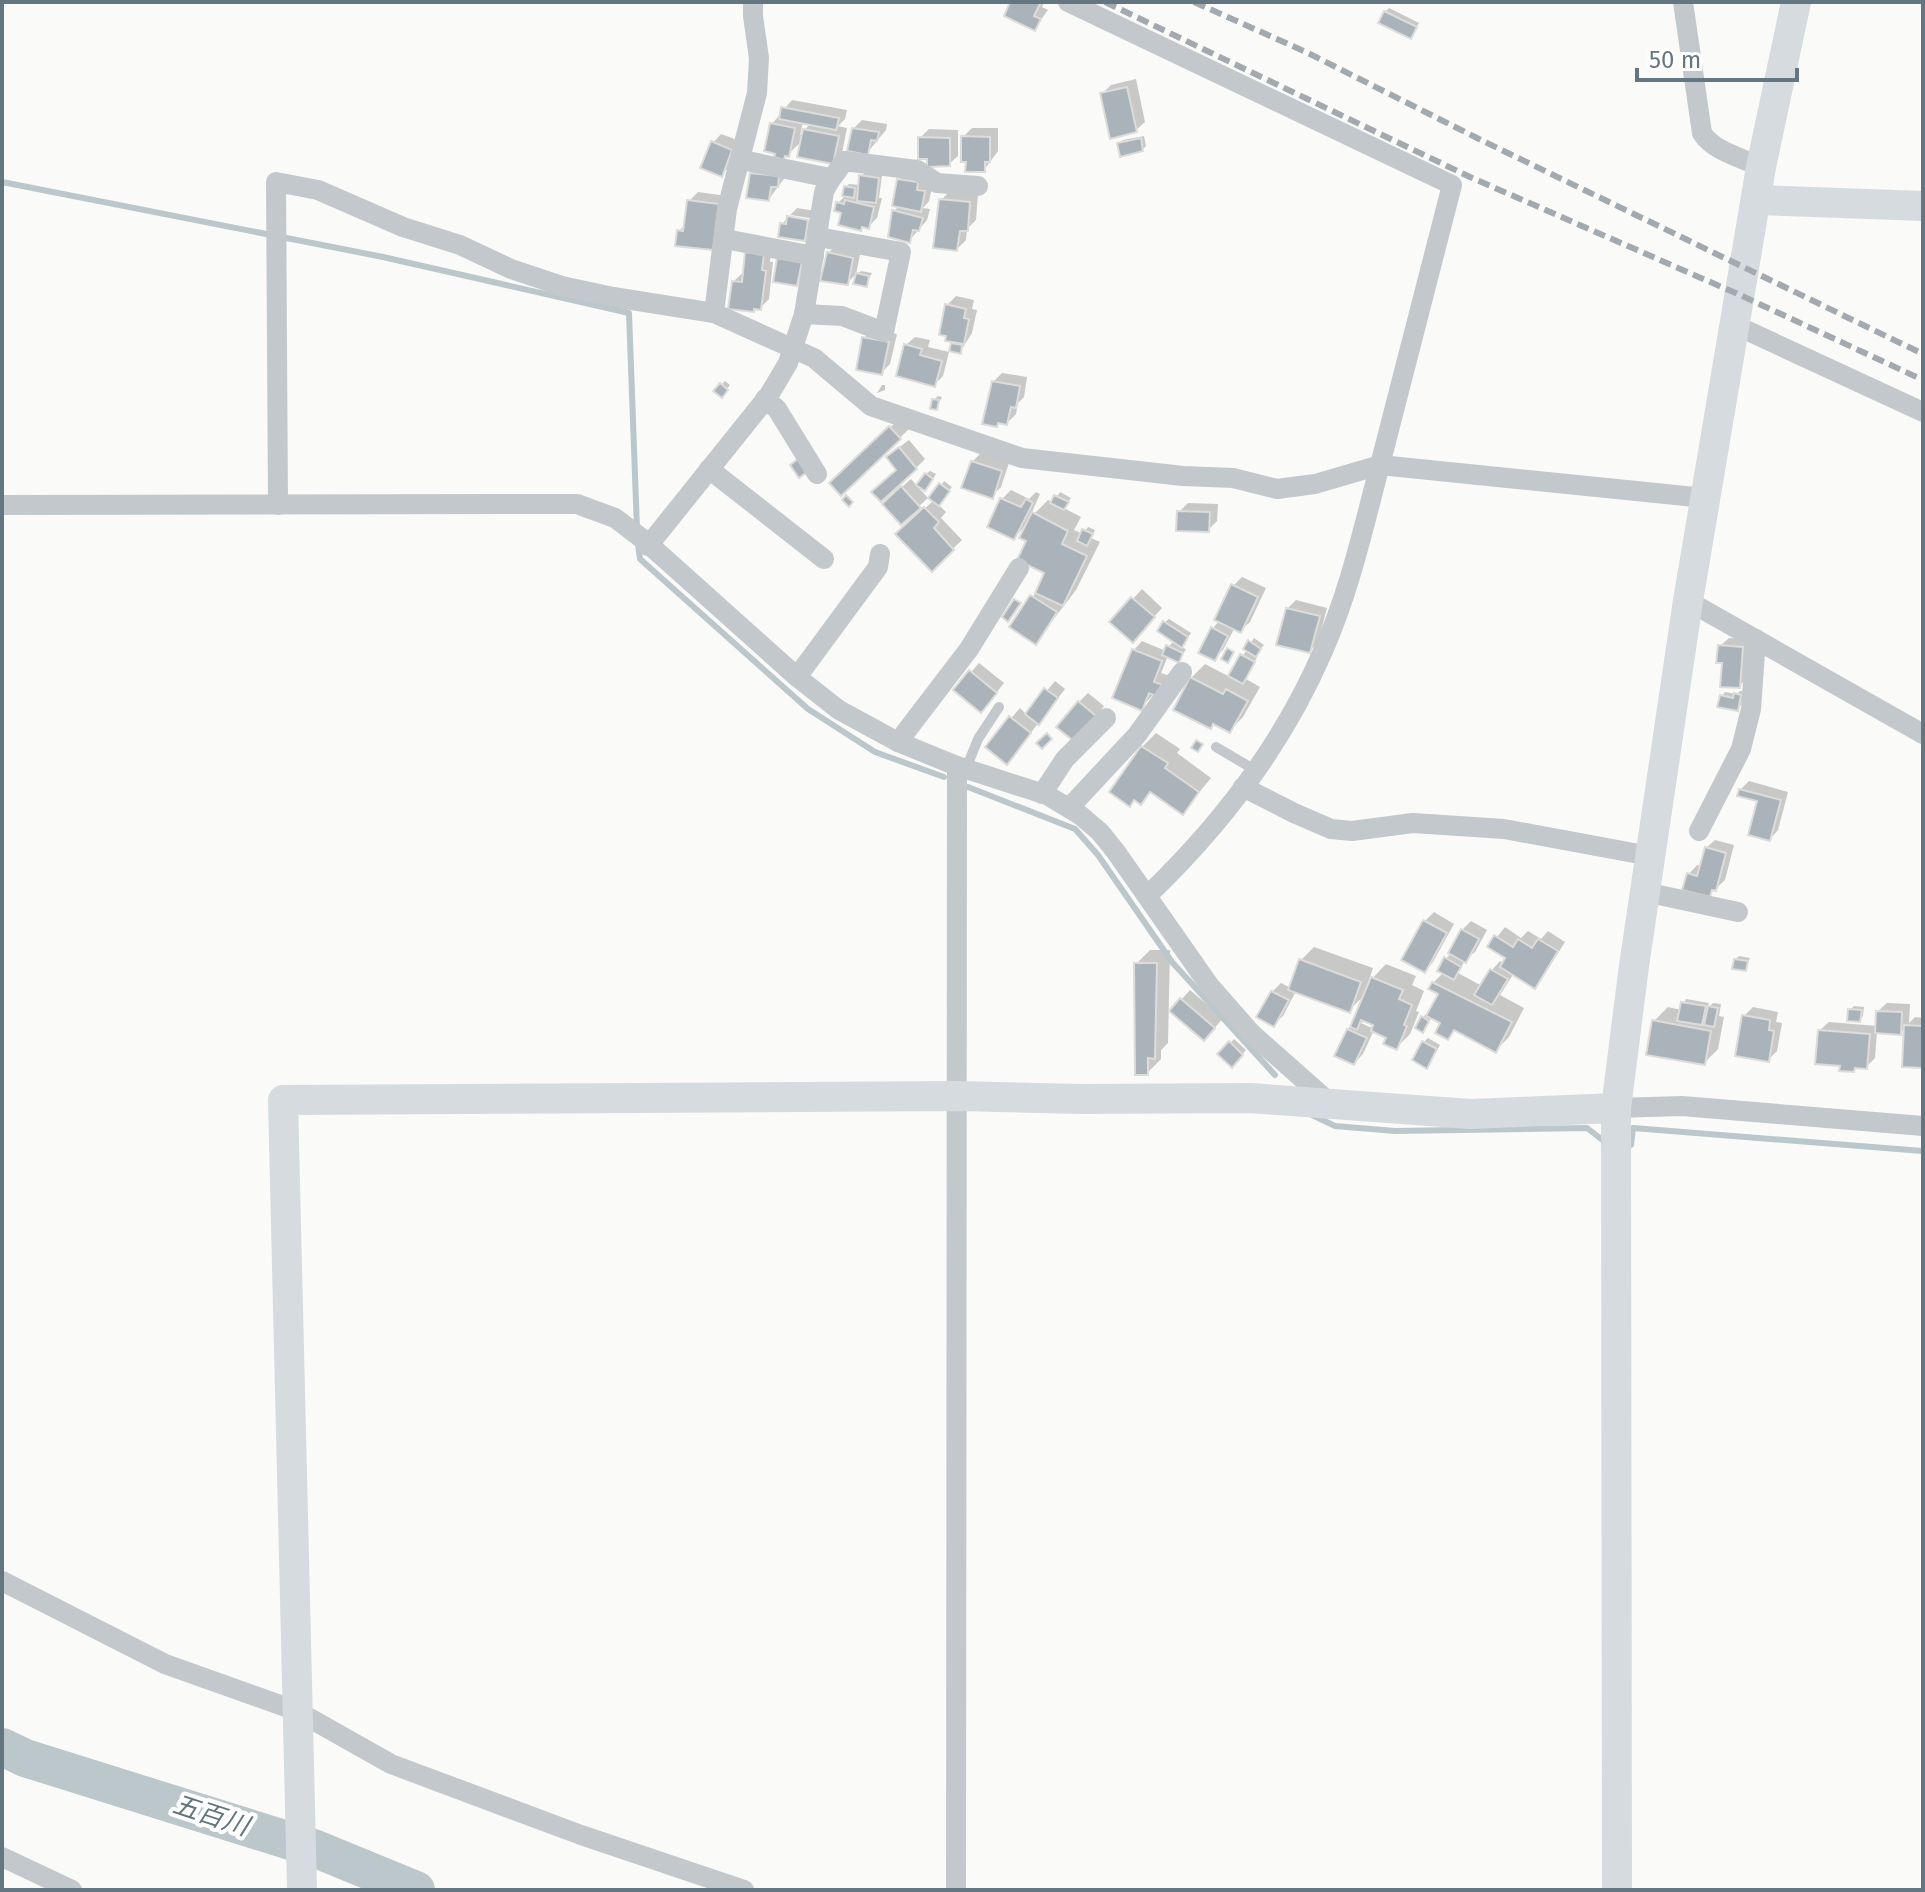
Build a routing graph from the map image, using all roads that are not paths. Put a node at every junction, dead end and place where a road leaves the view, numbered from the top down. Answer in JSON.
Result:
{"nodes":[{"id":1,"x":753,"y":2,"type":"edge"},
{"id":2,"x":1068,"y":2,"type":"edge"},
{"id":3,"x":1683,"y":2,"type":"edge"},
{"id":4,"x":1796,"y":2,"type":"edge"},
{"id":5,"x":742,"y":160,"type":"junction"},
{"id":6,"x":1761,"y":167,"type":"junction"},
{"id":7,"x":830,"y":178,"type":"junction"},
{"id":8,"x":978,"y":186,"type":"dead end"},
{"id":9,"x":1757,"y":200,"type":"junction"},
{"id":10,"x":1923,"y":206,"type":"edge"},
{"id":11,"x":725,"y":239,"type":"junction"},
{"id":12,"x":816,"y":246,"type":"junction"},
{"id":13,"x":714,"y":313,"type":"junction"},
{"id":14,"x":804,"y":314,"type":"junction"},
{"id":15,"x":1735,"y":325,"type":"junction"},
{"id":16,"x":794,"y":349,"type":"junction"},
{"id":17,"x":765,"y":399,"type":"junction"},
{"id":18,"x":1923,"y":412,"type":"edge"},
{"id":19,"x":1380,"y":465,"type":"junction"},
{"id":20,"x":709,"y":469,"type":"junction"},
{"id":21,"x":817,"y":474,"type":"dead end"},
{"id":22,"x":1705,"y":498,"type":"junction"},
{"id":23,"x":2,"y":505,"type":"edge"},
{"id":24,"x":278,"y":505,"type":"junction"},
{"id":25,"x":646,"y":543,"type":"junction"},
{"id":26,"x":880,"y":554,"type":"dead end"},
{"id":27,"x":824,"y":559,"type":"dead end"},
{"id":28,"x":1019,"y":568,"type":"dead end"},
{"id":29,"x":1688,"y":601,"type":"junction"},
{"id":30,"x":1756,"y":639,"type":"junction"},
{"id":31,"x":1182,"y":672,"type":"dead end"},
{"id":32,"x":797,"y":677,"type":"junction"},
{"id":33,"x":999,"y":707,"type":"dead end"},
{"id":34,"x":1106,"y":718,"type":"dead end"},
{"id":35,"x":1923,"y":734,"type":"edge"},
{"id":36,"x":898,"y":742,"type":"junction"},
{"id":37,"x":1216,"y":747,"type":"dead end"},
{"id":38,"x":961,"y":768,"type":"junction"},
{"id":39,"x":1249,"y":778,"type":"junction"},
{"id":40,"x":1042,"y":794,"type":"junction"},
{"id":41,"x":1069,"y":808,"type":"junction"},
{"id":42,"x":1699,"y":831,"type":"dead end"},
{"id":43,"x":1650,"y":856,"type":"junction"},
{"id":44,"x":1645,"y":892,"type":"junction"},
{"id":45,"x":1148,"y":895,"type":"junction"},
{"id":46,"x":1738,"y":912,"type":"dead end"},
{"id":47,"x":958,"y":1096,"type":"junction"},
{"id":48,"x":1329,"y":1102,"type":"junction"},
{"id":49,"x":1616,"y":1108,"type":"junction"},
{"id":50,"x":1923,"y":1126,"type":"edge"},
{"id":51,"x":2,"y":1581,"type":"edge"},
{"id":52,"x":298,"y":1720,"type":"junction"},
{"id":53,"x":2,"y":1857,"type":"edge"},
{"id":54,"x":72,"y":1890,"type":"edge"},
{"id":55,"x":302,"y":1890,"type":"edge"},
{"id":56,"x":744,"y":1890,"type":"edge"},
{"id":57,"x":956,"y":1890,"type":"edge"},
{"id":58,"x":1617,"y":1890,"type":"edge"}],
"edges":[{"from":1,"to":5,"type":"street"},
{"from":2,"to":19,"type":"street"},
{"from":3,"to":6,"type":"street"},
{"from":4,"to":6,"type":"street"},
{"from":5,"to":7,"type":"street"},
{"from":5,"to":11,"type":"street"},
{"from":6,"to":9,"type":"street"},
{"from":7,"to":8,"type":"street"},
{"from":7,"to":12,"type":"street"},
{"from":9,"to":10,"type":"street"},
{"from":9,"to":15,"type":"street"},
{"from":11,"to":12,"type":"street"},
{"from":11,"to":13,"type":"street"},
{"from":12,"to":14,"type":"street"},
{"from":12,"to":14,"type":"street"},
{"from":13,"to":16,"type":"street"},
{"from":13,"to":24,"type":"street"},
{"from":14,"to":16,"type":"street"},
{"from":15,"to":18,"type":"street"},
{"from":15,"to":22,"type":"street"},
{"from":16,"to":17,"type":"street"},
{"from":16,"to":19,"type":"street"},
{"from":17,"to":20,"type":"street"},
{"from":17,"to":21,"type":"street"},
{"from":19,"to":22,"type":"street"},
{"from":19,"to":39,"type":"street"},
{"from":20,"to":25,"type":"street"},
{"from":20,"to":27,"type":"street"},
{"from":22,"to":29,"type":"street"},
{"from":23,"to":24,"type":"street"},
{"from":24,"to":25,"type":"street"},
{"from":25,"to":32,"type":"street"},
{"from":26,"to":32,"type":"street"},
{"from":28,"to":36,"type":"street"},
{"from":29,"to":30,"type":"street"},
{"from":29,"to":43,"type":"street"},
{"from":30,"to":35,"type":"street"},
{"from":30,"to":42,"type":"street"},
{"from":31,"to":41,"type":"street"},
{"from":32,"to":36,"type":"street"},
{"from":33,"to":38,"type":"lane"},
{"from":34,"to":40,"type":"street"},
{"from":36,"to":38,"type":"street"},
{"from":37,"to":39,"type":"lane"},
{"from":38,"to":40,"type":"street"},
{"from":38,"to":47,"type":"street"},
{"from":39,"to":43,"type":"street"},
{"from":39,"to":45,"type":"street"},
{"from":40,"to":41,"type":"street"},
{"from":41,"to":45,"type":"street"},
{"from":43,"to":44,"type":"street"},
{"from":44,"to":46,"type":"street"},
{"from":44,"to":49,"type":"street"},
{"from":45,"to":48,"type":"street"},
{"from":47,"to":48,"type":"street"},
{"from":47,"to":52,"type":"street"},
{"from":47,"to":57,"type":"street"},
{"from":48,"to":49,"type":"street"},
{"from":49,"to":50,"type":"street"},
{"from":49,"to":58,"type":"street"},
{"from":51,"to":52,"type":"street"},
{"from":52,"to":55,"type":"street"},
{"from":52,"to":56,"type":"street"},
{"from":53,"to":54,"type":"street"}]}
